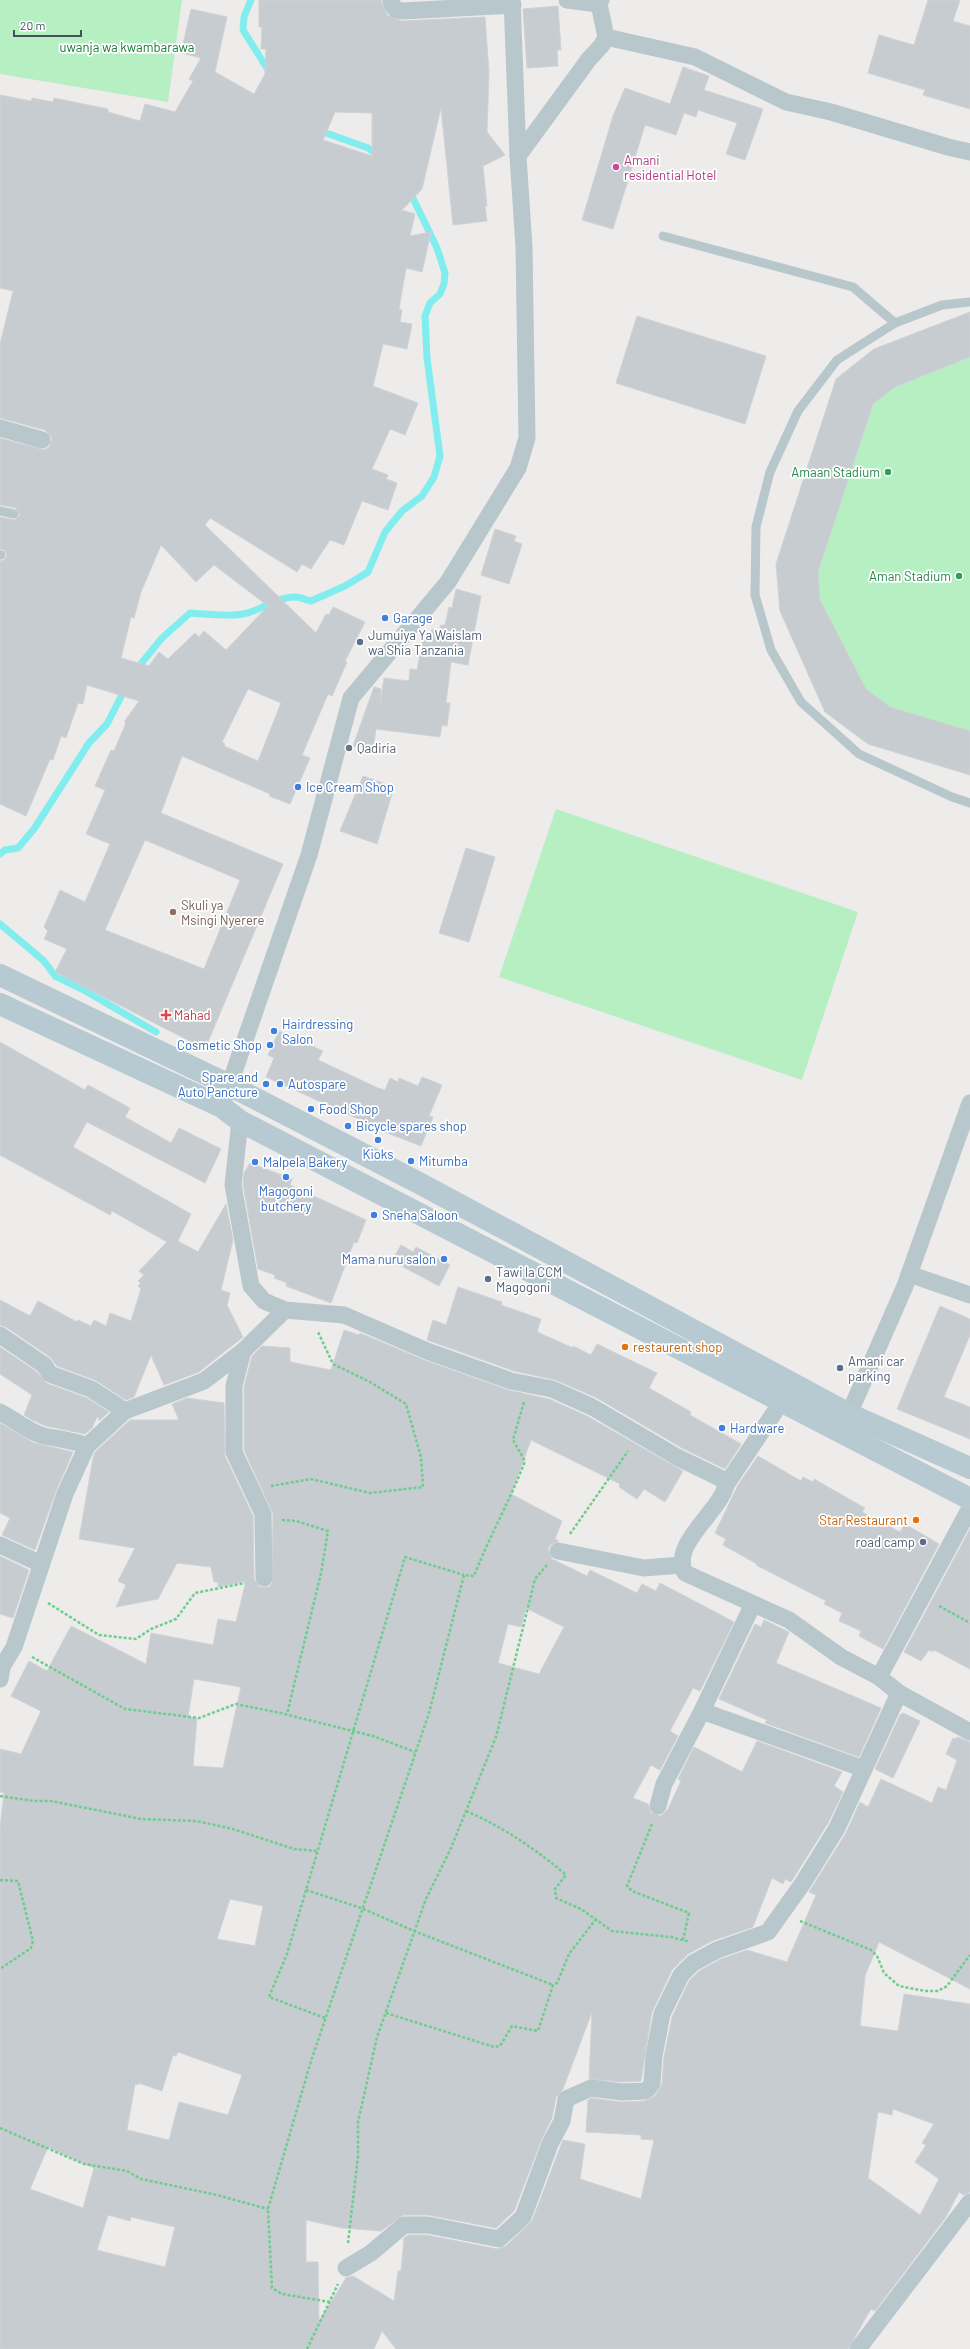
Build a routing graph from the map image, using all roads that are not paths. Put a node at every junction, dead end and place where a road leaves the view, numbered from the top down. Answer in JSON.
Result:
{"nodes":[{"id":1,"x":392,"y":0,"type":"edge"},
{"id":2,"x":567,"y":0,"type":"edge"},
{"id":3,"x":600,"y":2,"type":"edge"},
{"id":4,"x":513,"y":3,"type":"edge"},
{"id":5,"x":606,"y":37,"type":"junction"},
{"id":6,"x":970,"y":152,"type":"edge"},
{"id":7,"x":518,"y":156,"type":"junction"},
{"id":8,"x":663,"y":236,"type":"dead end"},
{"id":9,"x":970,"y":302,"type":"edge"},
{"id":10,"x":895,"y":323,"type":"junction"},
{"id":11,"x":0,"y":428,"type":"edge"},
{"id":12,"x":42,"y":440,"type":"dead end"},
{"id":13,"x":0,"y":511,"type":"edge"},
{"id":14,"x":14,"y":514,"type":"dead end"},
{"id":15,"x":970,"y":803,"type":"edge"},
{"id":16,"x":0,"y":975,"type":"edge"},
{"id":17,"x":0,"y":1004,"type":"edge"},
{"id":18,"x":229,"y":1085,"type":"junction"},
{"id":19,"x":970,"y":1103,"type":"edge"},
{"id":20,"x":222,"y":1107,"type":"junction"},
{"id":21,"x":240,"y":1120,"type":"junction"},
{"id":22,"x":909,"y":1274,"type":"junction"},
{"id":23,"x":970,"y":1294,"type":"edge"},
{"id":24,"x":285,"y":1310,"type":"junction"},
{"id":25,"x":0,"y":1335,"type":"edge"},
{"id":26,"x":243,"y":1351,"type":"junction"},
{"id":27,"x":782,"y":1401,"type":"junction"},
{"id":28,"x":125,"y":1411,"type":"junction"},
{"id":29,"x":0,"y":1412,"type":"edge"},
{"id":30,"x":849,"y":1414,"type":"junction"},
{"id":31,"x":87,"y":1446,"type":"junction"},
{"id":32,"x":970,"y":1468,"type":"edge"},
{"id":33,"x":726,"y":1485,"type":"junction"},
{"id":34,"x":970,"y":1499,"type":"edge"},
{"id":35,"x":970,"y":1508,"type":"edge"},
{"id":36,"x":0,"y":1546,"type":"edge"},
{"id":37,"x":558,"y":1551,"type":"road end"},
{"id":38,"x":41,"y":1564,"type":"junction"},
{"id":39,"x":681,"y":1565,"type":"junction"},
{"id":40,"x":264,"y":1578,"type":"road end"},
{"id":41,"x":753,"y":1604,"type":"junction"},
{"id":42,"x":878,"y":1677,"type":"junction"},
{"id":43,"x":0,"y":1679,"type":"edge"},
{"id":44,"x":899,"y":1693,"type":"junction"},
{"id":45,"x":702,"y":1711,"type":"junction"},
{"id":46,"x":970,"y":1732,"type":"edge"},
{"id":47,"x":864,"y":1769,"type":"junction"},
{"id":48,"x":658,"y":1806,"type":"road end"},
{"id":49,"x":970,"y":2202,"type":"edge"},
{"id":50,"x":346,"y":2268,"type":"road end"},
{"id":51,"x":858,"y":2349,"type":"edge"}],
"edges":[{"from":1,"to":4,"type":"street"},
{"from":2,"to":3,"type":"street"},
{"from":3,"to":5,"type":"street"},
{"from":4,"to":7,"type":"street"},
{"from":5,"to":6,"type":"street"},
{"from":5,"to":7,"type":"street"},
{"from":7,"to":18,"type":"street"},
{"from":8,"to":10,"type":"lane"},
{"from":9,"to":10,"type":"lane"},
{"from":10,"to":15,"type":"lane"},
{"from":11,"to":12,"type":"street"},
{"from":13,"to":14,"type":"lane"},
{"from":16,"to":18,"type":"main road"},
{"from":17,"to":20,"type":"main road"},
{"from":18,"to":20,"type":"street"},
{"from":18,"to":30,"type":"main road"},
{"from":19,"to":22,"type":"street"},
{"from":20,"to":21,"type":"main road"},
{"from":21,"to":24,"type":"street"},
{"from":21,"to":27,"type":"main road"},
{"from":22,"to":23,"type":"street"},
{"from":22,"to":30,"type":"street"},
{"from":24,"to":26,"type":"street"},
{"from":24,"to":33,"type":"street"},
{"from":25,"to":28,"type":"street"},
{"from":26,"to":28,"type":"street"},
{"from":26,"to":40,"type":"street"},
{"from":27,"to":33,"type":"street"},
{"from":27,"to":34,"type":"main road"},
{"from":28,"to":31,"type":"street"},
{"from":29,"to":31,"type":"street"},
{"from":30,"to":32,"type":"main road"},
{"from":31,"to":38,"type":"street"},
{"from":33,"to":39,"type":"street"},
{"from":35,"to":42,"type":"street"},
{"from":36,"to":38,"type":"street"},
{"from":37,"to":39,"type":"street"},
{"from":38,"to":43,"type":"street"},
{"from":39,"to":41,"type":"street"},
{"from":41,"to":42,"type":"street"},
{"from":41,"to":45,"type":"street"},
{"from":42,"to":44,"type":"street"},
{"from":44,"to":46,"type":"street"},
{"from":44,"to":47,"type":"street"},
{"from":45,"to":47,"type":"street"},
{"from":45,"to":48,"type":"street"},
{"from":47,"to":50,"type":"street"},
{"from":49,"to":51,"type":"street"}]}
